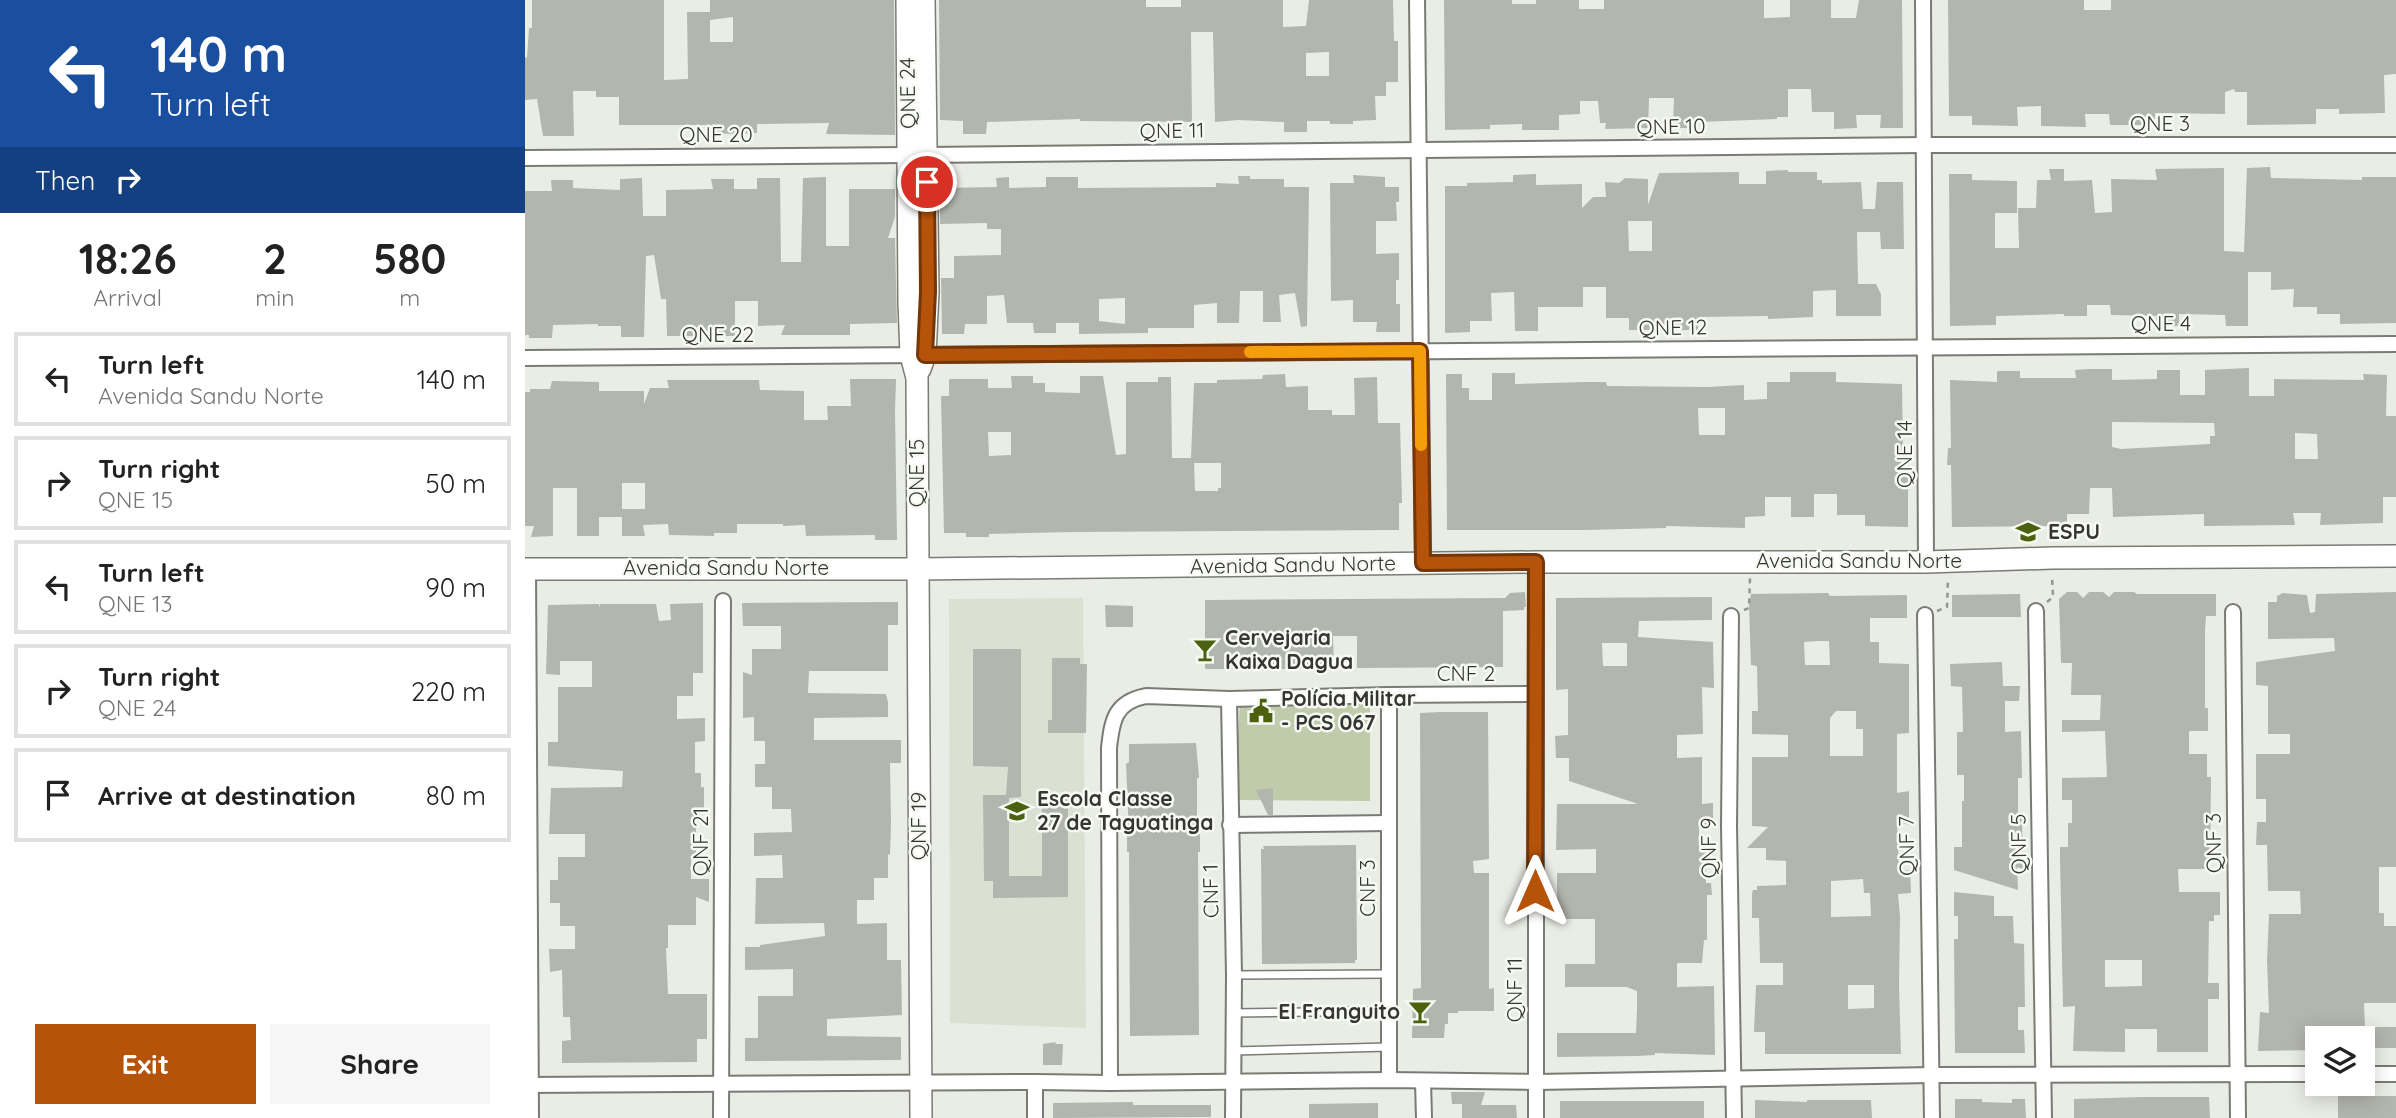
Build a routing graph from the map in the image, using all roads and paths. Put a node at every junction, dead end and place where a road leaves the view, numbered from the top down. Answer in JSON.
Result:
{"nodes":[{"id":1,"x":907,"y":0,"type":"edge"},
{"id":2,"x":924,"y":0,"type":"edge"},
{"id":3,"x":1417,"y":0,"type":"edge"},
{"id":4,"x":1923,"y":0,"type":"edge"},
{"id":5,"x":1923,"y":145,"type":"junction"},
{"id":6,"x":2396,"y":145,"type":"edge"},
{"id":7,"x":1419,"y":150,"type":"junction"},
{"id":8,"x":917,"y":155,"type":"junction"},
{"id":9,"x":525,"y":158,"type":"edge"},
{"id":10,"x":2396,"y":344,"type":"edge"},
{"id":11,"x":1927,"y":346,"type":"junction"},
{"id":12,"x":1420,"y":351,"type":"junction"},
{"id":13,"x":918,"y":355,"type":"junction"},
{"id":14,"x":525,"y":358,"type":"edge"},
{"id":15,"x":2396,"y":556,"type":"edge"},
{"id":16,"x":2052,"y":558,"type":"junction"},
{"id":17,"x":1536,"y":562,"type":"junction"},
{"id":18,"x":1926,"y":562,"type":"junction"},
{"id":19,"x":1423,"y":563,"type":"junction"},
{"id":20,"x":526,"y":569,"type":"edge"},
{"id":21,"x":917,"y":569,"type":"junction"},
{"id":22,"x":1948,"y":593,"type":"dead end"},
{"id":23,"x":723,"y":601,"type":"dead end"},
{"id":24,"x":1947,"y":607,"type":"dead end"},
{"id":25,"x":2036,"y":611,"type":"joint"},
{"id":26,"x":2233,"y":612,"type":"dead end"},
{"id":27,"x":1731,"y":615,"type":"dead end"},
{"id":28,"x":1925,"y":615,"type":"dead end"},
{"id":29,"x":1535,"y":694,"type":"junction"},
{"id":30,"x":1389,"y":695,"type":"junction"},
{"id":31,"x":1229,"y":699,"type":"junction"},
{"id":32,"x":1389,"y":823,"type":"junction"},
{"id":33,"x":1230,"y":825,"type":"junction"},
{"id":34,"x":1389,"y":974,"type":"junction"},
{"id":35,"x":1234,"y":975,"type":"junction"},
{"id":36,"x":1388,"y":1011,"type":"junction"},
{"id":37,"x":1234,"y":1013,"type":"junction"},
{"id":38,"x":1389,"y":1048,"type":"junction"},
{"id":39,"x":1234,"y":1051,"type":"junction"},
{"id":40,"x":2305,"y":1074,"type":"edge"},
{"id":41,"x":2375,"y":1074,"type":"edge"},
{"id":42,"x":2396,"y":1074,"type":"edge"},
{"id":43,"x":1931,"y":1075,"type":"junction"},
{"id":44,"x":2237,"y":1075,"type":"junction"},
{"id":45,"x":2044,"y":1076,"type":"junction"},
{"id":46,"x":1733,"y":1079,"type":"junction"},
{"id":47,"x":1389,"y":1080,"type":"junction"},
{"id":48,"x":1423,"y":1081,"type":"junction"},
{"id":49,"x":921,"y":1082,"type":"junction"},
{"id":50,"x":1035,"y":1082,"type":"junction"},
{"id":51,"x":1536,"y":1082,"type":"junction"},
{"id":52,"x":721,"y":1083,"type":"junction"},
{"id":53,"x":1110,"y":1083,"type":"junction"},
{"id":54,"x":1233,"y":1083,"type":"junction"},
{"id":55,"x":528,"y":1085,"type":"edge"},
{"id":56,"x":531,"y":1118,"type":"edge"},
{"id":57,"x":722,"y":1118,"type":"edge"},
{"id":58,"x":921,"y":1118,"type":"edge"},
{"id":59,"x":1035,"y":1118,"type":"edge"},
{"id":60,"x":1233,"y":1118,"type":"edge"},
{"id":61,"x":1424,"y":1118,"type":"edge"},
{"id":62,"x":1536,"y":1118,"type":"edge"},
{"id":63,"x":1734,"y":1118,"type":"edge"},
{"id":64,"x":1932,"y":1118,"type":"edge"},
{"id":65,"x":2044,"y":1118,"type":"edge"},
{"id":66,"x":2238,"y":1118,"type":"edge"}],
"edges":[{"from":1,"to":8,"type":"main road","name":"QNE 24"},
{"from":2,"to":8,"type":"main road","name":"QNE 24"},
{"from":3,"to":7,"type":"street"},
{"from":4,"to":5,"type":"street","name":"QNE 14"},
{"from":5,"to":6,"type":"street","name":"QNE 3"},
{"from":5,"to":7,"type":"street","name":"QNE 10"},
{"from":5,"to":11,"type":"street","name":"QNE 14"},
{"from":7,"to":8,"type":"street","name":"QNE 11"},
{"from":7,"to":12,"type":"street"},
{"from":8,"to":9,"type":"street","name":"QNE 20"},
{"from":8,"to":13,"type":"main road","name":"QNE 24"},
{"from":10,"to":11,"type":"street","name":"QNE 4"},
{"from":11,"to":12,"type":"street","name":"QNE 12"},
{"from":11,"to":18,"type":"street","name":"QNE 14"},
{"from":12,"to":13,"type":"street","name":"QNE 12"},
{"from":12,"to":19,"type":"street"},
{"from":13,"to":14,"type":"street","name":"QNE 22"},
{"from":13,"to":21,"type":"main road","name":"QNE 15"},
{"from":15,"to":16,"type":"main road","name":"Avenida Sandu Norte"},
{"from":16,"to":18,"type":"main road","name":"Avenida Sandu Norte"},
{"from":16,"to":25,"type":"path"},
{"from":17,"to":18,"type":"main road","name":"Avenida Sandu Norte"},
{"from":17,"to":19,"type":"main road","name":"Avenida Sandu Norte"},
{"from":17,"to":29,"type":"street","name":"QNF 11"},
{"from":19,"to":21,"type":"main road","name":"Avenida Sandu Norte"},
{"from":20,"to":21,"type":"main road","name":"Avenida Sandu Norte"},
{"from":20,"to":55,"type":"street"},
{"from":21,"to":49,"type":"main road","name":"QNF 19"},
{"from":22,"to":24,"type":"path"},
{"from":23,"to":52,"type":"street","name":"QNF 21"},
{"from":25,"to":45,"type":"street","name":"QNF 5"},
{"from":26,"to":44,"type":"street","name":"QNF 3"},
{"from":27,"to":46,"type":"street","name":"QNF 9"},
{"from":28,"to":43,"type":"street","name":"QNF 7"},
{"from":29,"to":30,"type":"street","name":"CNF 2"},
{"from":29,"to":51,"type":"street","name":"QNF 11"},
{"from":30,"to":31,"type":"street","name":"CNF 2"},
{"from":30,"to":32,"type":"street","name":"CNF 3"},
{"from":31,"to":33,"type":"street","name":"CNF 1"},
{"from":31,"to":53,"type":"street","name":"CNF 2"},
{"from":32,"to":33,"type":"street"},
{"from":32,"to":34,"type":"street","name":"CNF 3"},
{"from":33,"to":35,"type":"street","name":"CNF 1"},
{"from":34,"to":35,"type":"lane"},
{"from":34,"to":36,"type":"street","name":"CNF 3"},
{"from":35,"to":37,"type":"street","name":"CNF 1"},
{"from":36,"to":37,"type":"lane"},
{"from":36,"to":38,"type":"street","name":"CNF 3"},
{"from":37,"to":39,"type":"street","name":"CNF 1"},
{"from":38,"to":39,"type":"lane"},
{"from":38,"to":47,"type":"street","name":"CNF 3"},
{"from":39,"to":54,"type":"street","name":"CNF 1"},
{"from":40,"to":44,"type":"street"},
{"from":41,"to":42,"type":"street"},
{"from":43,"to":45,"type":"street"},
{"from":43,"to":46,"type":"street"},
{"from":43,"to":64,"type":"street","name":"QNF 7"},
{"from":44,"to":45,"type":"street"},
{"from":44,"to":66,"type":"street","name":"QNF 3"},
{"from":45,"to":65,"type":"street","name":"QNF 5"},
{"from":46,"to":51,"type":"street"},
{"from":46,"to":63,"type":"street","name":"QNF 9"},
{"from":47,"to":48,"type":"street"},
{"from":47,"to":54,"type":"street"},
{"from":48,"to":51,"type":"street"},
{"from":48,"to":61,"type":"street"},
{"from":49,"to":50,"type":"street"},
{"from":49,"to":52,"type":"street"},
{"from":49,"to":58,"type":"main road","name":"QNF 19"},
{"from":50,"to":53,"type":"street"},
{"from":50,"to":59,"type":"street"},
{"from":51,"to":62,"type":"street","name":"QNF 11"},
{"from":52,"to":55,"type":"street"},
{"from":52,"to":57,"type":"street","name":"QNF 21"},
{"from":53,"to":54,"type":"street"},
{"from":54,"to":60,"type":"street","name":"CNF 1"},
{"from":55,"to":56,"type":"street"}]}
